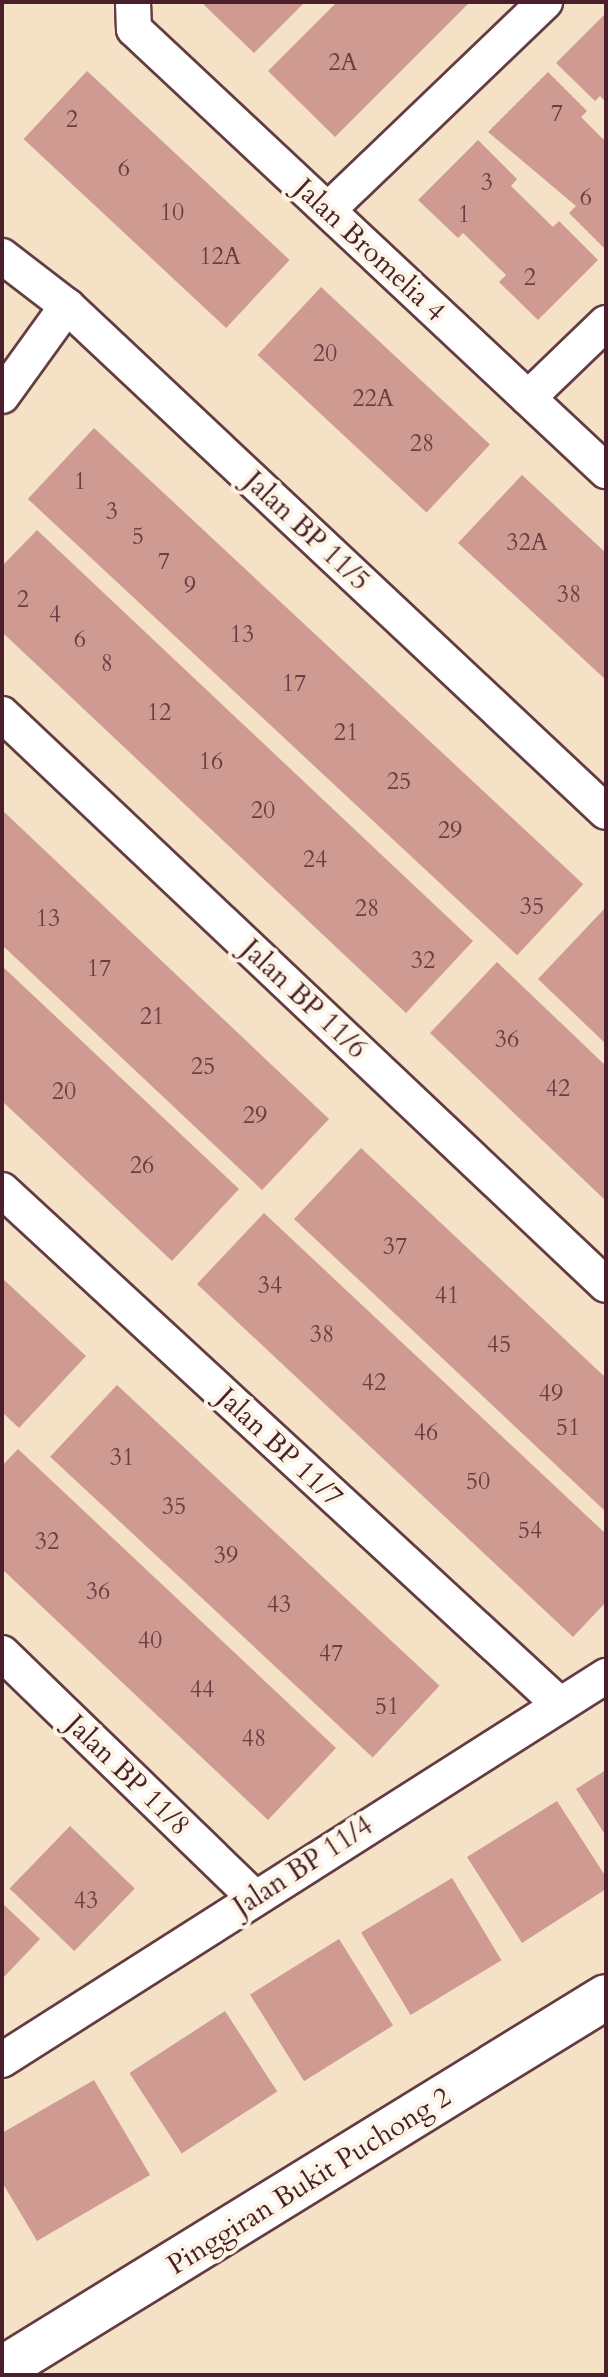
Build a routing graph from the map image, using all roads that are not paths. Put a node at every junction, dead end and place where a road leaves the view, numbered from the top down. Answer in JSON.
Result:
{"nodes":[{"id":1,"x":545,"y":2,"type":"edge"},
{"id":2,"x":134,"y":15,"type":"edge"},
{"id":3,"x":328,"y":210,"type":"junction"},
{"id":4,"x":2,"y":256,"type":"edge"},
{"id":5,"x":67,"y":306,"type":"junction"},
{"id":6,"x":606,"y":323,"type":"edge"},
{"id":7,"x":2,"y":396,"type":"edge"},
{"id":8,"x":528,"y":398,"type":"junction"},
{"id":9,"x":606,"y":471,"type":"edge"},
{"id":10,"x":2,"y":714,"type":"edge"},
{"id":11,"x":606,"y":812,"type":"edge"},
{"id":12,"x":2,"y":1190,"type":"edge"},
{"id":13,"x":606,"y":1285,"type":"edge"},
{"id":14,"x":2,"y":1653,"type":"edge"},
{"id":15,"x":606,"y":1676,"type":"edge"},
{"id":16,"x":558,"y":1703,"type":"junction"},
{"id":17,"x":254,"y":1897,"type":"junction"},
{"id":18,"x":606,"y":1997,"type":"edge"},
{"id":19,"x":2,"y":2060,"type":"edge"},
{"id":20,"x":6,"y":2370,"type":"edge"}],
"edges":[{"from":1,"to":3,"type":"street"},
{"from":2,"to":3,"type":"street","name":"Jalan Bromelia 4"},
{"from":3,"to":8,"type":"street","name":"Jalan Bromelia 4"},
{"from":4,"to":5,"type":"street","name":"Jalan BP 11/5"},
{"from":5,"to":7,"type":"street"},
{"from":5,"to":11,"type":"street","name":"Jalan BP 11/5"},
{"from":6,"to":8,"type":"street"},
{"from":8,"to":9,"type":"street","name":"Jalan Bromelia 4"},
{"from":10,"to":13,"type":"street","name":"Jalan BP 11/6"},
{"from":12,"to":16,"type":"street","name":"Jalan BP 11/7"},
{"from":14,"to":17,"type":"street","name":"Jalan BP 11/8"},
{"from":15,"to":16,"type":"street","name":"Jalan BP 11/4"},
{"from":16,"to":17,"type":"street","name":"Jalan BP 11/4"},
{"from":17,"to":19,"type":"street","name":"Jalan BP 11/4"},
{"from":18,"to":20,"type":"street","name":"Pinggiran Bukit Puchong 2"}]}
